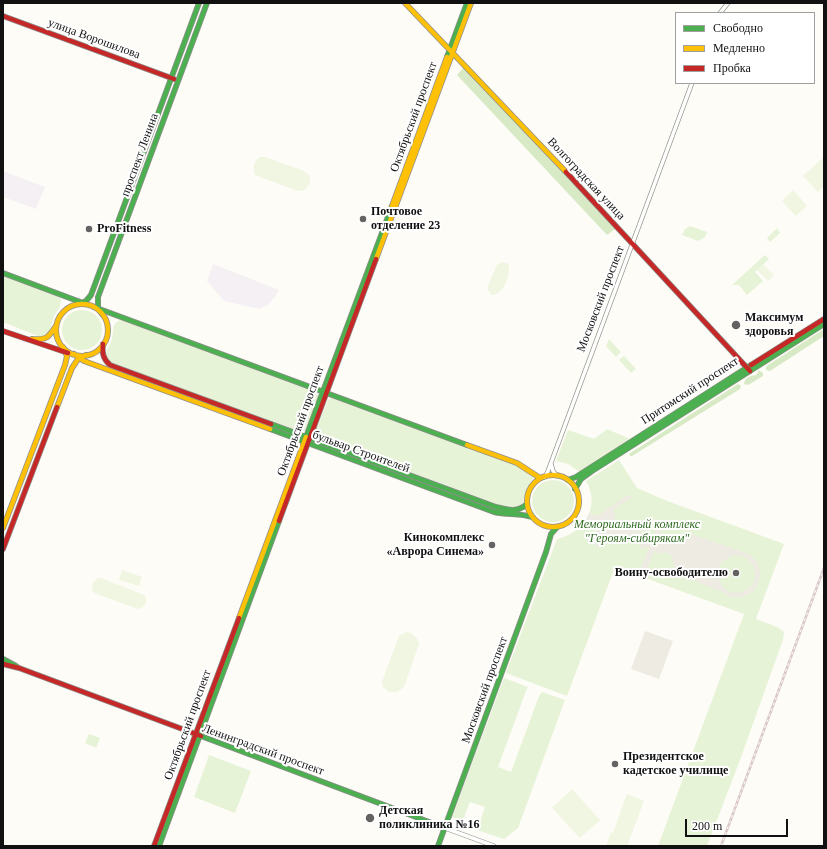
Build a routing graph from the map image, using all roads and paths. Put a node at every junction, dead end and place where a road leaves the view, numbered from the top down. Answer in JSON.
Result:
{"nodes":[{"id":1,"x":199,"y":3,"type":"edge"},
{"id":2,"x":207,"y":3,"type":"edge"},
{"id":3,"x":405,"y":3,"type":"edge"},
{"id":4,"x":467,"y":3,"type":"edge"},
{"id":5,"x":471,"y":3,"type":"edge"},
{"id":6,"x":728,"y":3,"type":"edge"},
{"id":7,"x":721,"y":12,"type":"edge"},
{"id":8,"x":3,"y":16,"type":"edge"},
{"id":9,"x":451,"y":51,"type":"junction"},
{"id":10,"x":171,"y":78,"type":"junction"},
{"id":11,"x":179,"y":80,"type":"junction"},
{"id":12,"x":692,"y":84,"type":"edge"},
{"id":13,"x":632,"y":243,"type":"junction"},
{"id":14,"x":3,"y":273,"type":"edge"},
{"id":15,"x":83,"y":304,"type":"junction"},
{"id":16,"x":97,"y":308,"type":"junction"},
{"id":17,"x":824,"y":319,"type":"edge"},
{"id":18,"x":56,"y":324,"type":"junction"},
{"id":19,"x":824,"y":324,"type":"edge"},
{"id":20,"x":3,"y":328,"type":"edge"},
{"id":21,"x":3,"y":331,"type":"edge"},
{"id":22,"x":103,"y":344,"type":"junction"},
{"id":23,"x":63,"y":347,"type":"junction"},
{"id":24,"x":66,"y":353,"type":"junction"},
{"id":25,"x":73,"y":354,"type":"junction"},
{"id":26,"x":86,"y":355,"type":"junction"},
{"id":27,"x":79,"y":358,"type":"junction"},
{"id":28,"x":746,"y":367,"type":"junction"},
{"id":29,"x":750,"y":372,"type":"junction"},
{"id":30,"x":325,"y":391,"type":"junction"},
{"id":31,"x":307,"y":441,"type":"junction"},
{"id":32,"x":550,"y":463,"type":"junction"},
{"id":33,"x":557,"y":476,"type":"junction"},
{"id":34,"x":542,"y":478,"type":"junction"},
{"id":35,"x":568,"y":480,"type":"junction"},
{"id":36,"x":575,"y":488,"type":"junction"},
{"id":37,"x":527,"y":504,"type":"junction"},
{"id":38,"x":532,"y":517,"type":"junction"},
{"id":39,"x":544,"y":526,"type":"junction"},
{"id":40,"x":3,"y":528,"type":"edge"},
{"id":41,"x":557,"y":528,"type":"junction"},
{"id":42,"x":549,"y":540,"type":"junction"},
{"id":43,"x":3,"y":550,"type":"edge"},
{"id":44,"x":3,"y":659,"type":"edge"},
{"id":45,"x":3,"y":664,"type":"edge"},
{"id":46,"x":19,"y":668,"type":"junction"},
{"id":47,"x":197,"y":736,"type":"junction"},
{"id":48,"x":445,"y":828,"type":"junction"},
{"id":49,"x":154,"y":846,"type":"edge"},
{"id":50,"x":159,"y":846,"type":"edge"},
{"id":51,"x":438,"y":846,"type":"edge"},
{"id":52,"x":494,"y":846,"type":"edge"}],
"edges":[{"from":1,"to":10,"type":"main road","name":"проспект Ленина"},
{"from":2,"to":11,"type":"main road","name":"проспект Ленина"},
{"from":3,"to":9,"type":"main road","name":"Волгоградская улица"},
{"from":4,"to":9,"type":"main road","name":"Октябрьский проспект"},
{"from":5,"to":9,"type":"main road","name":"Октябрьский проспект"},
{"from":6,"to":7,"type":"street"},
{"from":8,"to":10,"type":"main road","name":"улица Ворошилова"},
{"from":9,"to":13,"type":"main road","name":"Волгоградская улица"},
{"from":9,"to":30,"type":"main road","name":"Октябрьский проспект"},
{"from":10,"to":11,"type":"main road","name":"улица Ворошилова"},
{"from":10,"to":15,"type":"main road","name":"проспект Ленина"},
{"from":11,"to":16,"type":"main road","name":"проспект Ленина"},
{"from":12,"to":13,"type":"street","name":"Московский проспект"},
{"from":13,"to":28,"type":"main road","name":"Волгоградская улица"},
{"from":13,"to":32,"type":"street","name":"Московский проспект"},
{"from":14,"to":15,"type":"main road"},
{"from":15,"to":16,"type":"main road"},
{"from":15,"to":18,"type":"main road"},
{"from":16,"to":22,"type":"main road"},
{"from":16,"to":30,"type":"main road"},
{"from":17,"to":28,"type":"main road","name":"Притомский проспект"},
{"from":18,"to":20,"type":"main road"},
{"from":18,"to":23,"type":"main road"},
{"from":19,"to":29,"type":"main road","name":"Притомский проспект"},
{"from":21,"to":24,"type":"main road"},
{"from":22,"to":26,"type":"main road"},
{"from":22,"to":31,"type":"main road","name":"бульвар Строителей"},
{"from":23,"to":24,"type":"main road"},
{"from":23,"to":25,"type":"main road"},
{"from":24,"to":25,"type":"main road"},
{"from":24,"to":40,"type":"main road"},
{"from":25,"to":26,"type":"main road"},
{"from":25,"to":27,"type":"main road","name":"бульвар Строителей"},
{"from":26,"to":27,"type":"main road"},
{"from":27,"to":31,"type":"main road","name":"бульвар Строителей"},
{"from":27,"to":43,"type":"main road"},
{"from":28,"to":29,"type":"main road","name":"Волгоградская улица"},
{"from":28,"to":35,"type":"main road","name":"Притомский проспект"},
{"from":29,"to":36,"type":"main road","name":"Притомский проспект"},
{"from":30,"to":31,"type":"main road","name":"Октябрьский проспект"},
{"from":30,"to":34,"type":"main road"},
{"from":31,"to":37,"type":"main road","name":"бульвар Строителей"},
{"from":31,"to":38,"type":"main road","name":"бульвар Строителей"},
{"from":31,"to":47,"type":"main road","name":"Октябрьский проспект"},
{"from":32,"to":33,"type":"street"},
{"from":32,"to":34,"type":"street","name":"Московский проспект"},
{"from":33,"to":34,"type":"main road"},
{"from":33,"to":35,"type":"main road"},
{"from":34,"to":37,"type":"main road"},
{"from":35,"to":36,"type":"main road"},
{"from":36,"to":41,"type":"main road"},
{"from":37,"to":38,"type":"main road"},
{"from":38,"to":39,"type":"main road"},
{"from":39,"to":41,"type":"main road"},
{"from":39,"to":42,"type":"main road"},
{"from":41,"to":42,"type":"main road","name":"Московский проспект"},
{"from":42,"to":48,"type":"main road","name":"Московский проспект"},
{"from":44,"to":46,"type":"main road"},
{"from":45,"to":46,"type":"main road","name":"Ленинградский проспект"},
{"from":46,"to":47,"type":"main road","name":"Ленинградский проспект"},
{"from":47,"to":48,"type":"main road","name":"Ленинградский проспект"},
{"from":47,"to":49,"type":"main road","name":"Октябрьский проспект"},
{"from":47,"to":50,"type":"main road","name":"Октябрьский проспект"},
{"from":48,"to":51,"type":"main road","name":"Московский проспект"},
{"from":48,"to":52,"type":"street","name":"Ленинградский проспект"}]}
